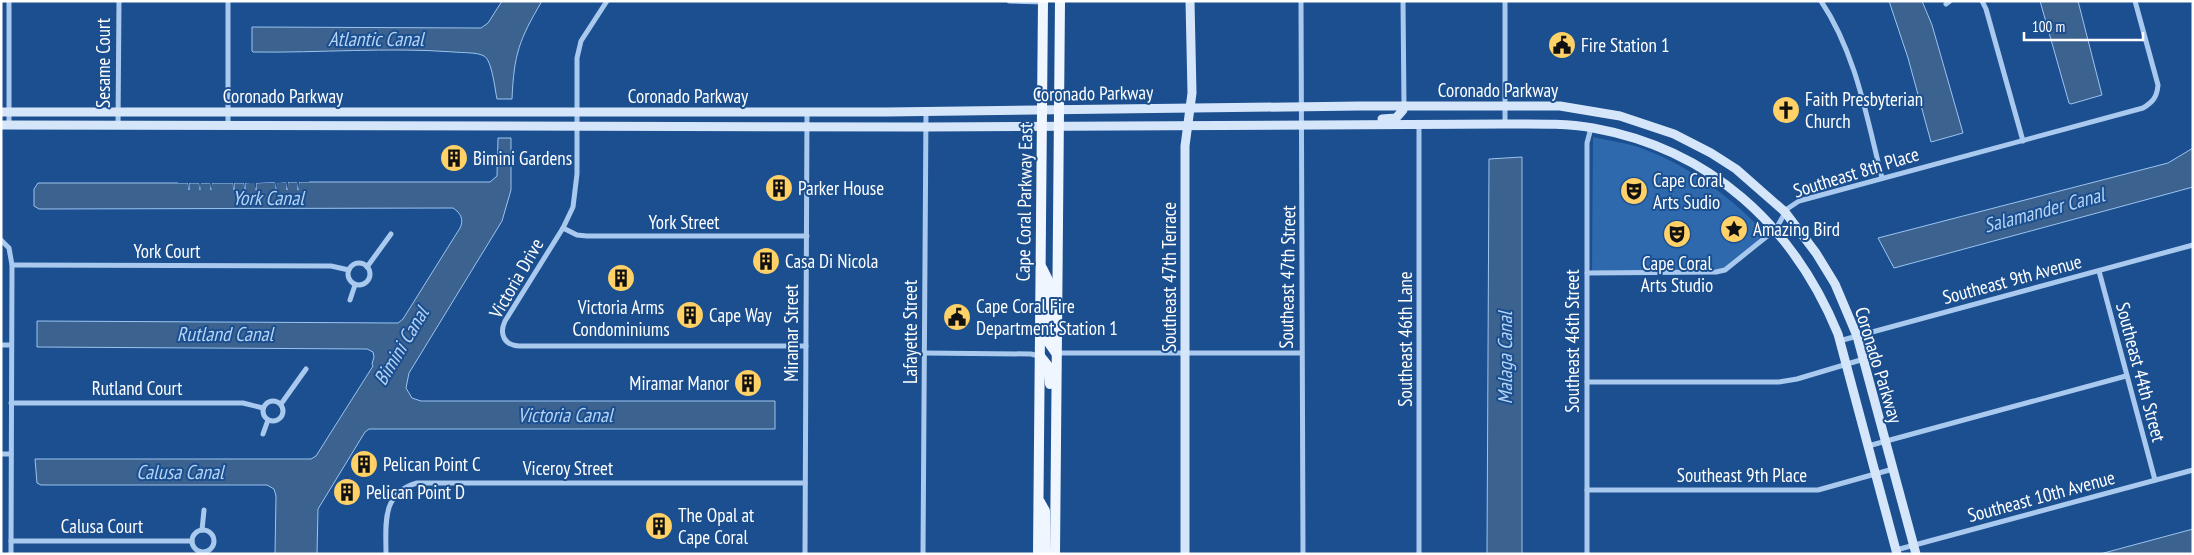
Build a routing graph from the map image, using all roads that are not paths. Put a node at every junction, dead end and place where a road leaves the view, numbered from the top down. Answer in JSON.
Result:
{"nodes":[{"id":1,"x":10,"y":1,"type":"edge"},
{"id":2,"x":119,"y":1,"type":"edge"},
{"id":3,"x":228,"y":1,"type":"edge"},
{"id":4,"x":607,"y":1,"type":"edge"},
{"id":5,"x":1009,"y":1,"type":"edge"},
{"id":6,"x":1060,"y":1,"type":"edge"},
{"id":7,"x":1190,"y":1,"type":"edge"},
{"id":8,"x":1301,"y":1,"type":"edge"},
{"id":9,"x":1403,"y":1,"type":"edge"},
{"id":10,"x":1505,"y":1,"type":"edge"},
{"id":11,"x":1822,"y":1,"type":"edge"},
{"id":12,"x":1982,"y":1,"type":"edge"},
{"id":13,"x":2135,"y":1,"type":"edge"},
{"id":14,"x":1043,"y":2,"type":"edge"},
{"id":15,"x":1302,"y":106,"type":"junction"},
{"id":16,"x":1404,"y":106,"type":"junction"},
{"id":17,"x":1505,"y":106,"type":"junction"},
{"id":18,"x":1190,"y":108,"type":"junction"},
{"id":19,"x":1042,"y":109,"type":"junction"},
{"id":20,"x":1059,"y":109,"type":"junction"},
{"id":21,"x":926,"y":111,"type":"junction"},
{"id":22,"x":5,"y":112,"type":"edge"},
{"id":23,"x":118,"y":112,"type":"junction"},
{"id":24,"x":228,"y":112,"type":"junction"},
{"id":25,"x":394,"y":112,"type":"junction"},
{"id":26,"x":577,"y":112,"type":"junction"},
{"id":27,"x":807,"y":112,"type":"junction"},
{"id":28,"x":1363,"y":124,"type":"junction"},
{"id":29,"x":1419,"y":124,"type":"junction"},
{"id":30,"x":1505,"y":124,"type":"junction"},
{"id":31,"x":5,"y":125,"type":"edge"},
{"id":32,"x":1187,"y":125,"type":"junction"},
{"id":33,"x":1302,"y":125,"type":"junction"},
{"id":34,"x":118,"y":126,"type":"junction"},
{"id":35,"x":228,"y":126,"type":"junction"},
{"id":36,"x":394,"y":126,"type":"junction"},
{"id":37,"x":577,"y":126,"type":"junction"},
{"id":38,"x":807,"y":126,"type":"junction"},
{"id":39,"x":1042,"y":126,"type":"junction"},
{"id":40,"x":1058,"y":126,"type":"junction"},
{"id":41,"x":926,"y":127,"type":"junction"},
{"id":42,"x":1592,"y":128,"type":"junction"},
{"id":43,"x":2023,"y":141,"type":"junction"},
{"id":44,"x":1882,"y":178,"type":"junction"},
{"id":45,"x":1785,"y":212,"type":"junction"},
{"id":46,"x":563,"y":228,"type":"junction"},
{"id":47,"x":1776,"y":229,"type":"junction"},
{"id":48,"x":390,"y":234,"type":"dead end"},
{"id":49,"x":807,"y":236,"type":"junction"},
{"id":50,"x":1,"y":240,"type":"edge"},
{"id":51,"x":2193,"y":245,"type":"edge"},
{"id":52,"x":12,"y":265,"type":"junction"},
{"id":53,"x":1040,"y":265,"type":"junction"},
{"id":54,"x":367,"y":267,"type":"junction"},
{"id":55,"x":349,"y":270,"type":"junction"},
{"id":56,"x":2099,"y":271,"type":"junction"},
{"id":57,"x":1587,"y":273,"type":"junction"},
{"id":58,"x":355,"y":285,"type":"junction"},
{"id":59,"x":350,"y":300,"type":"dead end"},
{"id":60,"x":1857,"y":336,"type":"junction"},
{"id":61,"x":1839,"y":341,"type":"junction"},
{"id":62,"x":1,"y":346,"type":"edge"},
{"id":63,"x":11,"y":346,"type":"junction"},
{"id":64,"x":806,"y":346,"type":"junction"},
{"id":65,"x":1056,"y":352,"type":"junction"},
{"id":66,"x":925,"y":353,"type":"junction"},
{"id":67,"x":1184,"y":353,"type":"junction"},
{"id":68,"x":1301,"y":353,"type":"junction"},
{"id":69,"x":1040,"y":356,"type":"junction"},
{"id":70,"x":1864,"y":359,"type":"junction"},
{"id":71,"x":1846,"y":365,"type":"junction"},
{"id":72,"x":306,"y":370,"type":"dead end"},
{"id":73,"x":2126,"y":376,"type":"junction"},
{"id":74,"x":1587,"y":382,"type":"junction"},
{"id":75,"x":11,"y":403,"type":"junction"},
{"id":76,"x":281,"y":404,"type":"junction"},
{"id":77,"x":263,"y":408,"type":"junction"},
{"id":78,"x":268,"y":420,"type":"junction"},
{"id":79,"x":263,"y":434,"type":"dead end"},
{"id":80,"x":1056,"y":441,"type":"junction"},
{"id":81,"x":1885,"y":441,"type":"junction"},
{"id":82,"x":1868,"y":446,"type":"junction"},
{"id":83,"x":1,"y":454,"type":"edge"},
{"id":84,"x":11,"y":454,"type":"junction"},
{"id":85,"x":1893,"y":469,"type":"junction"},
{"id":86,"x":2193,"y":470,"type":"edge"},
{"id":87,"x":1876,"y":474,"type":"junction"},
{"id":88,"x":2155,"y":480,"type":"junction"},
{"id":89,"x":805,"y":483,"type":"junction"},
{"id":90,"x":1587,"y":490,"type":"junction"},
{"id":91,"x":1038,"y":499,"type":"junction"},
{"id":92,"x":204,"y":510,"type":"dead end"},
{"id":93,"x":202,"y":530,"type":"junction"},
{"id":94,"x":11,"y":541,"type":"junction"},
{"id":95,"x":192,"y":541,"type":"junction"},
{"id":96,"x":1914,"y":550,"type":"edge"},
{"id":97,"x":1897,"y":552,"type":"edge"},
{"id":98,"x":204,"y":553,"type":"edge"},
{"id":99,"x":11,"y":554,"type":"edge"},
{"id":100,"x":386,"y":554,"type":"edge"},
{"id":101,"x":805,"y":554,"type":"edge"},
{"id":102,"x":923,"y":554,"type":"edge"},
{"id":103,"x":1038,"y":554,"type":"edge"},
{"id":104,"x":1045,"y":554,"type":"edge"},
{"id":105,"x":1055,"y":554,"type":"edge"},
{"id":106,"x":1185,"y":554,"type":"edge"},
{"id":107,"x":1303,"y":554,"type":"edge"},
{"id":108,"x":1420,"y":554,"type":"edge"},
{"id":109,"x":1587,"y":554,"type":"edge"}],
"edges":[{"from":1,"to":22,"type":"street"},
{"from":2,"to":23,"type":"street","name":"Sesame Court"},
{"from":3,"to":24,"type":"street"},
{"from":4,"to":26,"type":"street","name":"Victoria Drive"},
{"from":5,"to":14,"type":"street"},
{"from":6,"to":20,"type":"main road","name":"Cape Coral Parkway East"},
{"from":7,"to":18,"type":"street","name":"Southeast 47th Terrace"},
{"from":8,"to":15,"type":"street","name":"Southeast 47th Street"},
{"from":9,"to":16,"type":"street"},
{"from":10,"to":17,"type":"street"},
{"from":11,"to":44,"type":"street"},
{"from":12,"to":43,"type":"street"},
{"from":13,"to":43,"type":"street","name":"Southeast 8th Place"},
{"from":14,"to":19,"type":"main road","name":"Cape Coral Parkway East"},
{"from":15,"to":16,"type":"street","name":"Coronado Parkway"},
{"from":15,"to":18,"type":"street","name":"Coronado Parkway"},
{"from":15,"to":33,"type":"street","name":"Southeast 47th Street"},
{"from":16,"to":17,"type":"street","name":"Coronado Parkway"},
{"from":16,"to":28,"type":"street"},
{"from":17,"to":30,"type":"street"},
{"from":17,"to":45,"type":"street","name":"Coronado Parkway"},
{"from":18,"to":20,"type":"street","name":"Coronado Parkway"},
{"from":18,"to":32,"type":"street","name":"Southeast 47th Terrace"},
{"from":19,"to":20,"type":"street","name":"Coronado Parkway"},
{"from":19,"to":21,"type":"street","name":"Coronado Parkway"},
{"from":19,"to":39,"type":"main road","name":"Cape Coral Parkway East"},
{"from":20,"to":40,"type":"main road","name":"Cape Coral Parkway East"},
{"from":21,"to":27,"type":"street","name":"Coronado Parkway"},
{"from":21,"to":41,"type":"street","name":"Lafayette Street"},
{"from":22,"to":23,"type":"street","name":"Coronado Parkway"},
{"from":22,"to":31,"type":"street"},
{"from":23,"to":24,"type":"street","name":"Coronado Parkway"},
{"from":23,"to":34,"type":"street","name":"Sesame Court"},
{"from":24,"to":25,"type":"street","name":"Coronado Parkway"},
{"from":24,"to":35,"type":"street"},
{"from":25,"to":26,"type":"street","name":"Coronado Parkway"},
{"from":25,"to":36,"type":"street"},
{"from":26,"to":27,"type":"street","name":"Coronado Parkway"},
{"from":26,"to":37,"type":"street","name":"Victoria Drive"},
{"from":27,"to":38,"type":"street","name":"Miramar Street"},
{"from":28,"to":29,"type":"street","name":"Coronado Parkway"},
{"from":28,"to":33,"type":"street","name":"Coronado Parkway"},
{"from":29,"to":30,"type":"street","name":"Coronado Parkway"},
{"from":29,"to":108,"type":"street","name":"Southeast 46th Lane"},
{"from":30,"to":42,"type":"street","name":"Coronado Parkway"},
{"from":31,"to":34,"type":"street","name":"Coronado Parkway"},
{"from":32,"to":33,"type":"street","name":"Coronado Parkway"},
{"from":32,"to":40,"type":"street","name":"Coronado Parkway"},
{"from":32,"to":67,"type":"street","name":"Southeast 47th Terrace"},
{"from":33,"to":68,"type":"street","name":"Southeast 47th Street"},
{"from":34,"to":35,"type":"street","name":"Coronado Parkway"},
{"from":35,"to":36,"type":"street","name":"Coronado Parkway"},
{"from":36,"to":37,"type":"street","name":"Coronado Parkway"},
{"from":37,"to":38,"type":"street","name":"Coronado Parkway"},
{"from":37,"to":46,"type":"street","name":"Victoria Drive"},
{"from":38,"to":41,"type":"street","name":"Coronado Parkway"},
{"from":38,"to":49,"type":"street","name":"Miramar Street"},
{"from":39,"to":40,"type":"street","name":"Coronado Parkway"},
{"from":39,"to":41,"type":"street","name":"Coronado Parkway"},
{"from":39,"to":53,"type":"main road","name":"Cape Coral Parkway East"},
{"from":40,"to":65,"type":"main road","name":"Cape Coral Parkway East"},
{"from":41,"to":66,"type":"street","name":"Lafayette Street"},
{"from":42,"to":47,"type":"street","name":"Coronado Parkway"},
{"from":42,"to":57,"type":"street","name":"Southeast 46th Street"},
{"from":43,"to":44,"type":"street","name":"Southeast 8th Place"},
{"from":44,"to":45,"type":"street","name":"Southeast 8th Place"},
{"from":45,"to":47,"type":"street","name":"Southeast 8th Place"},
{"from":45,"to":60,"type":"street","name":"Coronado Parkway"},
{"from":46,"to":49,"type":"street","name":"York Street"},
{"from":46,"to":64,"type":"street","name":"Victoria Drive"},
{"from":47,"to":57,"type":"street","name":"Southeast 8th Place"},
{"from":47,"to":61,"type":"street","name":"Coronado Parkway"},
{"from":48,"to":54,"type":"street"},
{"from":49,"to":64,"type":"street","name":"Miramar Street"},
{"from":50,"to":52,"type":"street"},
{"from":51,"to":56,"type":"street","name":"Southeast 9th Avenue"},
{"from":52,"to":55,"type":"street","name":"York Court"},
{"from":52,"to":63,"type":"street"},
{"from":53,"to":65,"type":"main road"},
{"from":53,"to":69,"type":"main road","name":"Cape Coral Parkway East"},
{"from":54,"to":55,"type":"street","name":"York Court"},
{"from":54,"to":58,"type":"street"},
{"from":55,"to":58,"type":"street"},
{"from":56,"to":60,"type":"street","name":"Southeast 9th Avenue"},
{"from":56,"to":73,"type":"street","name":"Southeast 44th Street"},
{"from":57,"to":74,"type":"street","name":"Southeast 46th Street"},
{"from":58,"to":59,"type":"street"},
{"from":60,"to":61,"type":"street","name":"Southeast 9th Avenue"},
{"from":60,"to":70,"type":"street","name":"Coronado Parkway"},
{"from":61,"to":71,"type":"street","name":"Coronado Parkway"},
{"from":62,"to":63,"type":"street"},
{"from":63,"to":75,"type":"street"},
{"from":64,"to":89,"type":"street","name":"Miramar Street"},
{"from":65,"to":67,"type":"street"},
{"from":65,"to":80,"type":"main road","name":"Cape Coral Parkway East"},
{"from":66,"to":69,"type":"street"},
{"from":66,"to":102,"type":"street","name":"Lafayette Street"},
{"from":67,"to":68,"type":"street"},
{"from":67,"to":106,"type":"street","name":"Southeast 47th Terrace"},
{"from":68,"to":107,"type":"street","name":"Southeast 47th Street"},
{"from":69,"to":80,"type":"main road"},
{"from":69,"to":91,"type":"main road","name":"Cape Coral Parkway East"},
{"from":70,"to":71,"type":"street"},
{"from":70,"to":81,"type":"street","name":"Coronado Parkway"},
{"from":71,"to":74,"type":"street"},
{"from":71,"to":82,"type":"street","name":"Coronado Parkway"},
{"from":72,"to":76,"type":"street"},
{"from":73,"to":81,"type":"street"},
{"from":73,"to":88,"type":"street","name":"Southeast 44th Street"},
{"from":74,"to":90,"type":"street","name":"Southeast 46th Street"},
{"from":75,"to":77,"type":"street","name":"Rutland Court"},
{"from":75,"to":84,"type":"street"},
{"from":76,"to":77,"type":"street","name":"Rutland Court"},
{"from":76,"to":78,"type":"street"},
{"from":77,"to":78,"type":"street"},
{"from":78,"to":79,"type":"street"},
{"from":80,"to":105,"type":"main road","name":"Cape Coral Parkway East"},
{"from":81,"to":82,"type":"street"},
{"from":81,"to":85,"type":"street","name":"Coronado Parkway"},
{"from":82,"to":87,"type":"street","name":"Coronado Parkway"},
{"from":83,"to":84,"type":"street"},
{"from":84,"to":94,"type":"street"},
{"from":85,"to":87,"type":"street","name":"Southeast 9th Place"},
{"from":85,"to":96,"type":"street","name":"Coronado Parkway"},
{"from":86,"to":88,"type":"street","name":"Southeast 10th Avenue"},
{"from":87,"to":90,"type":"street","name":"Southeast 9th Place"},
{"from":87,"to":97,"type":"street","name":"Coronado Parkway"},
{"from":88,"to":96,"type":"street","name":"Southeast 10th Avenue"},
{"from":89,"to":100,"type":"street","name":"Viceroy Street"},
{"from":89,"to":101,"type":"street","name":"Miramar Street"},
{"from":90,"to":109,"type":"street","name":"Southeast 46th Street"},
{"from":91,"to":103,"type":"main road","name":"Cape Coral Parkway East"},
{"from":91,"to":104,"type":"main road"},
{"from":92,"to":93,"type":"street"},
{"from":93,"to":95,"type":"street"},
{"from":93,"to":98,"type":"street"},
{"from":94,"to":95,"type":"street","name":"Calusa Court"},
{"from":94,"to":99,"type":"street"},
{"from":95,"to":98,"type":"street"},
{"from":96,"to":97,"type":"street","name":"Southeast 10th Avenue"}]}
